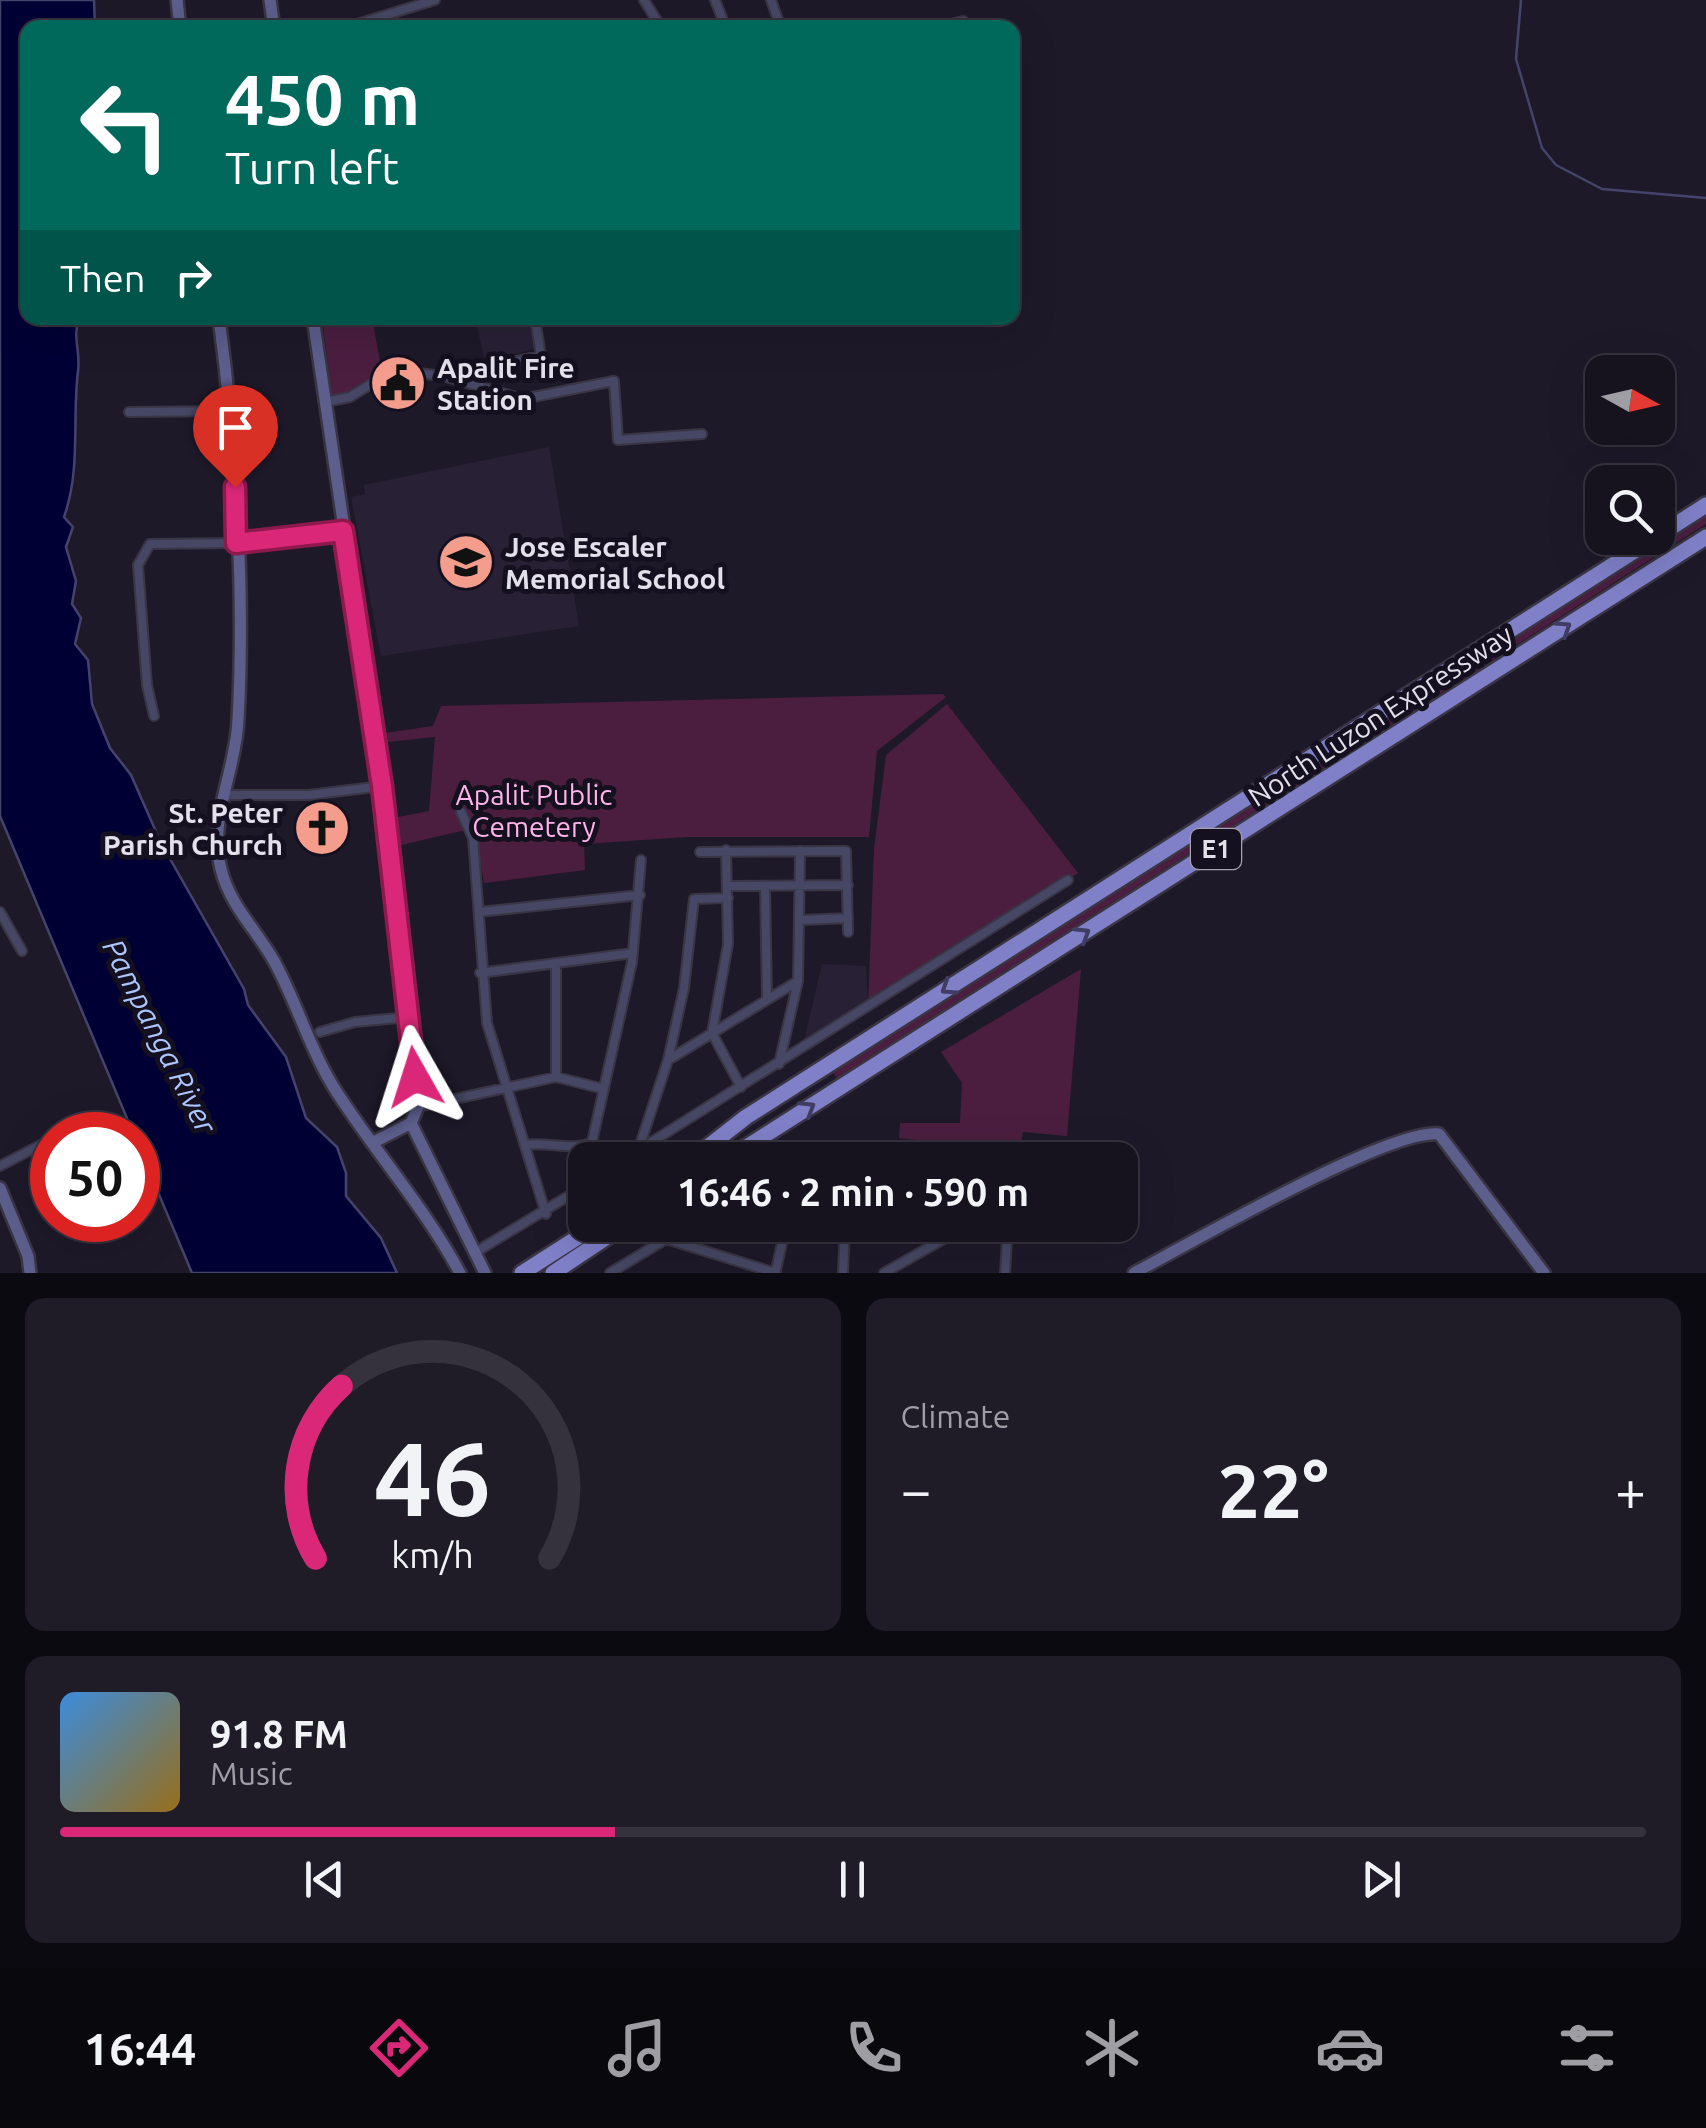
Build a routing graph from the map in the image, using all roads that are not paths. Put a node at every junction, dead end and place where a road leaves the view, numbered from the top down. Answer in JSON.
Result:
{"nodes":[{"id":1,"x":435,"y":0,"type":"edge"},
{"id":2,"x":370,"y":20,"type":"edge"},
{"id":3,"x":221,"y":325,"type":"edge"},
{"id":4,"x":314,"y":325,"type":"edge"},
{"id":5,"x":537,"y":325,"type":"edge"},
{"id":6,"x":443,"y":376,"type":"junction"},
{"id":7,"x":325,"y":402,"type":"junction"},
{"id":8,"x":128,"y":412,"type":"dead end"},
{"id":9,"x":230,"y":412,"type":"junction"},
{"id":10,"x":702,"y":434,"type":"dead end"},
{"id":11,"x":1706,"y":505,"type":"edge"},
{"id":12,"x":1675,"y":525,"type":"edge"},
{"id":13,"x":343,"y":531,"type":"junction"},
{"id":14,"x":1706,"y":537,"type":"edge"},
{"id":15,"x":236,"y":543,"type":"junction"},
{"id":16,"x":1628,"y":555,"type":"edge"},
{"id":17,"x":154,"y":716,"type":"dead end"},
{"id":18,"x":382,"y":786,"type":"junction"},
{"id":19,"x":224,"y":796,"type":"junction"},
{"id":20,"x":460,"y":812,"type":"dead end"},
{"id":21,"x":726,"y":850,"type":"junction"},
{"id":22,"x":800,"y":851,"type":"junction"},
{"id":23,"x":700,"y":852,"type":"dead end"},
{"id":24,"x":641,"y":860,"type":"dead end"},
{"id":25,"x":1068,"y":880,"type":"dead end"},
{"id":26,"x":848,"y":885,"type":"junction"},
{"id":27,"x":728,"y":886,"type":"junction"},
{"id":28,"x":765,"y":886,"type":"junction"},
{"id":29,"x":802,"y":886,"type":"junction"},
{"id":30,"x":640,"y":895,"type":"junction"},
{"id":31,"x":728,"y":898,"type":"junction"},
{"id":32,"x":0,"y":912,"type":"edge"},
{"id":33,"x":479,"y":912,"type":"junction"},
{"id":34,"x":848,"y":918,"type":"junction"},
{"id":35,"x":802,"y":920,"type":"junction"},
{"id":36,"x":848,"y":932,"type":"dead end"},
{"id":37,"x":22,"y":951,"type":"dead end"},
{"id":38,"x":633,"y":953,"type":"junction"},
{"id":39,"x":556,"y":963,"type":"junction"},
{"id":40,"x":480,"y":972,"type":"junction"},
{"id":41,"x":798,"y":980,"type":"junction"},
{"id":42,"x":767,"y":999,"type":"junction"},
{"id":43,"x":409,"y":1017,"type":"junction"},
{"id":44,"x":320,"y":1032,"type":"dead end"},
{"id":45,"x":712,"y":1033,"type":"junction"},
{"id":46,"x":668,"y":1060,"type":"junction"},
{"id":47,"x":779,"y":1064,"type":"junction"},
{"id":48,"x":556,"y":1077,"type":"junction"},
{"id":49,"x":506,"y":1084,"type":"junction"},
{"id":50,"x":741,"y":1086,"type":"junction"},
{"id":51,"x":604,"y":1089,"type":"junction"},
{"id":52,"x":418,"y":1107,"type":"junction"},
{"id":53,"x":411,"y":1122,"type":"junction"},
{"id":54,"x":642,"y":1142,"type":"edge"},
{"id":55,"x":650,"y":1142,"type":"edge"},
{"id":56,"x":713,"y":1142,"type":"edge"},
{"id":57,"x":754,"y":1142,"type":"edge"},
{"id":58,"x":372,"y":1143,"type":"junction"},
{"id":59,"x":526,"y":1145,"type":"junction"},
{"id":60,"x":30,"y":1150,"type":"edge"},
{"id":61,"x":0,"y":1166,"type":"edge"},
{"id":62,"x":0,"y":1188,"type":"edge"},
{"id":63,"x":568,"y":1198,"type":"edge"},
{"id":64,"x":546,"y":1214,"type":"junction"},
{"id":65,"x":570,"y":1242,"type":"edge"},
{"id":66,"x":600,"y":1242,"type":"edge"},
{"id":67,"x":782,"y":1242,"type":"edge"},
{"id":68,"x":844,"y":1242,"type":"edge"},
{"id":69,"x":938,"y":1242,"type":"edge"},
{"id":70,"x":1007,"y":1242,"type":"edge"},
{"id":71,"x":474,"y":1253,"type":"junction"},
{"id":72,"x":776,"y":1272,"type":"edge"},
{"id":73,"x":30,"y":1273,"type":"edge"},
{"id":74,"x":460,"y":1273,"type":"edge"},
{"id":75,"x":485,"y":1273,"type":"edge"},
{"id":76,"x":522,"y":1273,"type":"edge"},
{"id":77,"x":553,"y":1273,"type":"edge"},
{"id":78,"x":610,"y":1273,"type":"edge"},
{"id":79,"x":843,"y":1273,"type":"edge"},
{"id":80,"x":884,"y":1273,"type":"edge"},
{"id":81,"x":1005,"y":1273,"type":"edge"},
{"id":82,"x":1134,"y":1273,"type":"edge"},
{"id":83,"x":1544,"y":1273,"type":"edge"}],
"edges":[{"from":1,"to":2,"type":"street"},
{"from":3,"to":9,"type":"street"},
{"from":4,"to":7,"type":"street"},
{"from":5,"to":6,"type":"street"},
{"from":6,"to":7,"type":"street"},
{"from":6,"to":10,"type":"street"},
{"from":7,"to":13,"type":"street"},
{"from":8,"to":9,"type":"street"},
{"from":9,"to":15,"type":"street"},
{"from":11,"to":12,"type":"highway","name":"North Luzon Expressway","number":"E1"},
{"from":13,"to":15,"type":"street"},
{"from":13,"to":18,"type":"street"},
{"from":57,"to":14,"type":"highway","name":"North Luzon Expressway","number":"E1","one_way":true},
{"from":15,"to":17,"type":"street"},
{"from":15,"to":19,"type":"street"},
{"from":16,"to":56,"type":"highway","name":"North Luzon Expressway","number":"E1","one_way":true},
{"from":18,"to":19,"type":"street"},
{"from":18,"to":43,"type":"street"},
{"from":19,"to":58,"type":"street"},
{"from":20,"to":33,"type":"street"},
{"from":21,"to":22,"type":"street"},
{"from":21,"to":23,"type":"street"},
{"from":21,"to":27,"type":"street"},
{"from":22,"to":26,"type":"street"},
{"from":22,"to":29,"type":"street"},
{"from":24,"to":30,"type":"street"},
{"from":25,"to":47,"type":"street"},
{"from":26,"to":29,"type":"street"},
{"from":26,"to":34,"type":"street"},
{"from":27,"to":28,"type":"street"},
{"from":27,"to":31,"type":"street"},
{"from":28,"to":29,"type":"street"},
{"from":28,"to":42,"type":"street"},
{"from":29,"to":35,"type":"street"},
{"from":30,"to":33,"type":"street"},
{"from":30,"to":38,"type":"street"},
{"from":31,"to":45,"type":"street"},
{"from":31,"to":46,"type":"street"},
{"from":32,"to":37,"type":"street"},
{"from":33,"to":40,"type":"street"},
{"from":34,"to":35,"type":"street"},
{"from":34,"to":36,"type":"street"},
{"from":35,"to":41,"type":"street"},
{"from":38,"to":39,"type":"street"},
{"from":38,"to":51,"type":"street"},
{"from":39,"to":40,"type":"street"},
{"from":39,"to":48,"type":"street"},
{"from":40,"to":49,"type":"street"},
{"from":41,"to":42,"type":"street"},
{"from":41,"to":47,"type":"street"},
{"from":42,"to":45,"type":"street"},
{"from":43,"to":44,"type":"street"},
{"from":43,"to":52,"type":"street"},
{"from":45,"to":46,"type":"street"},
{"from":45,"to":50,"type":"street"},
{"from":46,"to":54,"type":"street"},
{"from":47,"to":50,"type":"street"},
{"from":48,"to":49,"type":"street"},
{"from":48,"to":51,"type":"street"},
{"from":49,"to":52,"type":"street"},
{"from":49,"to":59,"type":"street"},
{"from":50,"to":55,"type":"street"},
{"from":51,"to":59,"type":"street"},
{"from":52,"to":53,"type":"street"},
{"from":53,"to":58,"type":"street"},
{"from":53,"to":71,"type":"street"},
{"from":58,"to":74,"type":"street"},
{"from":59,"to":64,"type":"street"},
{"from":60,"to":61,"type":"street"},
{"from":62,"to":73,"type":"street"},
{"from":63,"to":64,"type":"street"},
{"from":64,"to":71,"type":"street"},
{"from":65,"to":76,"type":"highway"},
{"from":66,"to":77,"type":"highway"},
{"from":67,"to":72,"type":"street"},
{"from":68,"to":79,"type":"street"},
{"from":69,"to":80,"type":"street"},
{"from":70,"to":81,"type":"street"},
{"from":71,"to":75,"type":"street"},
{"from":72,"to":78,"type":"street"},
{"from":82,"to":83,"type":"street"}]}
